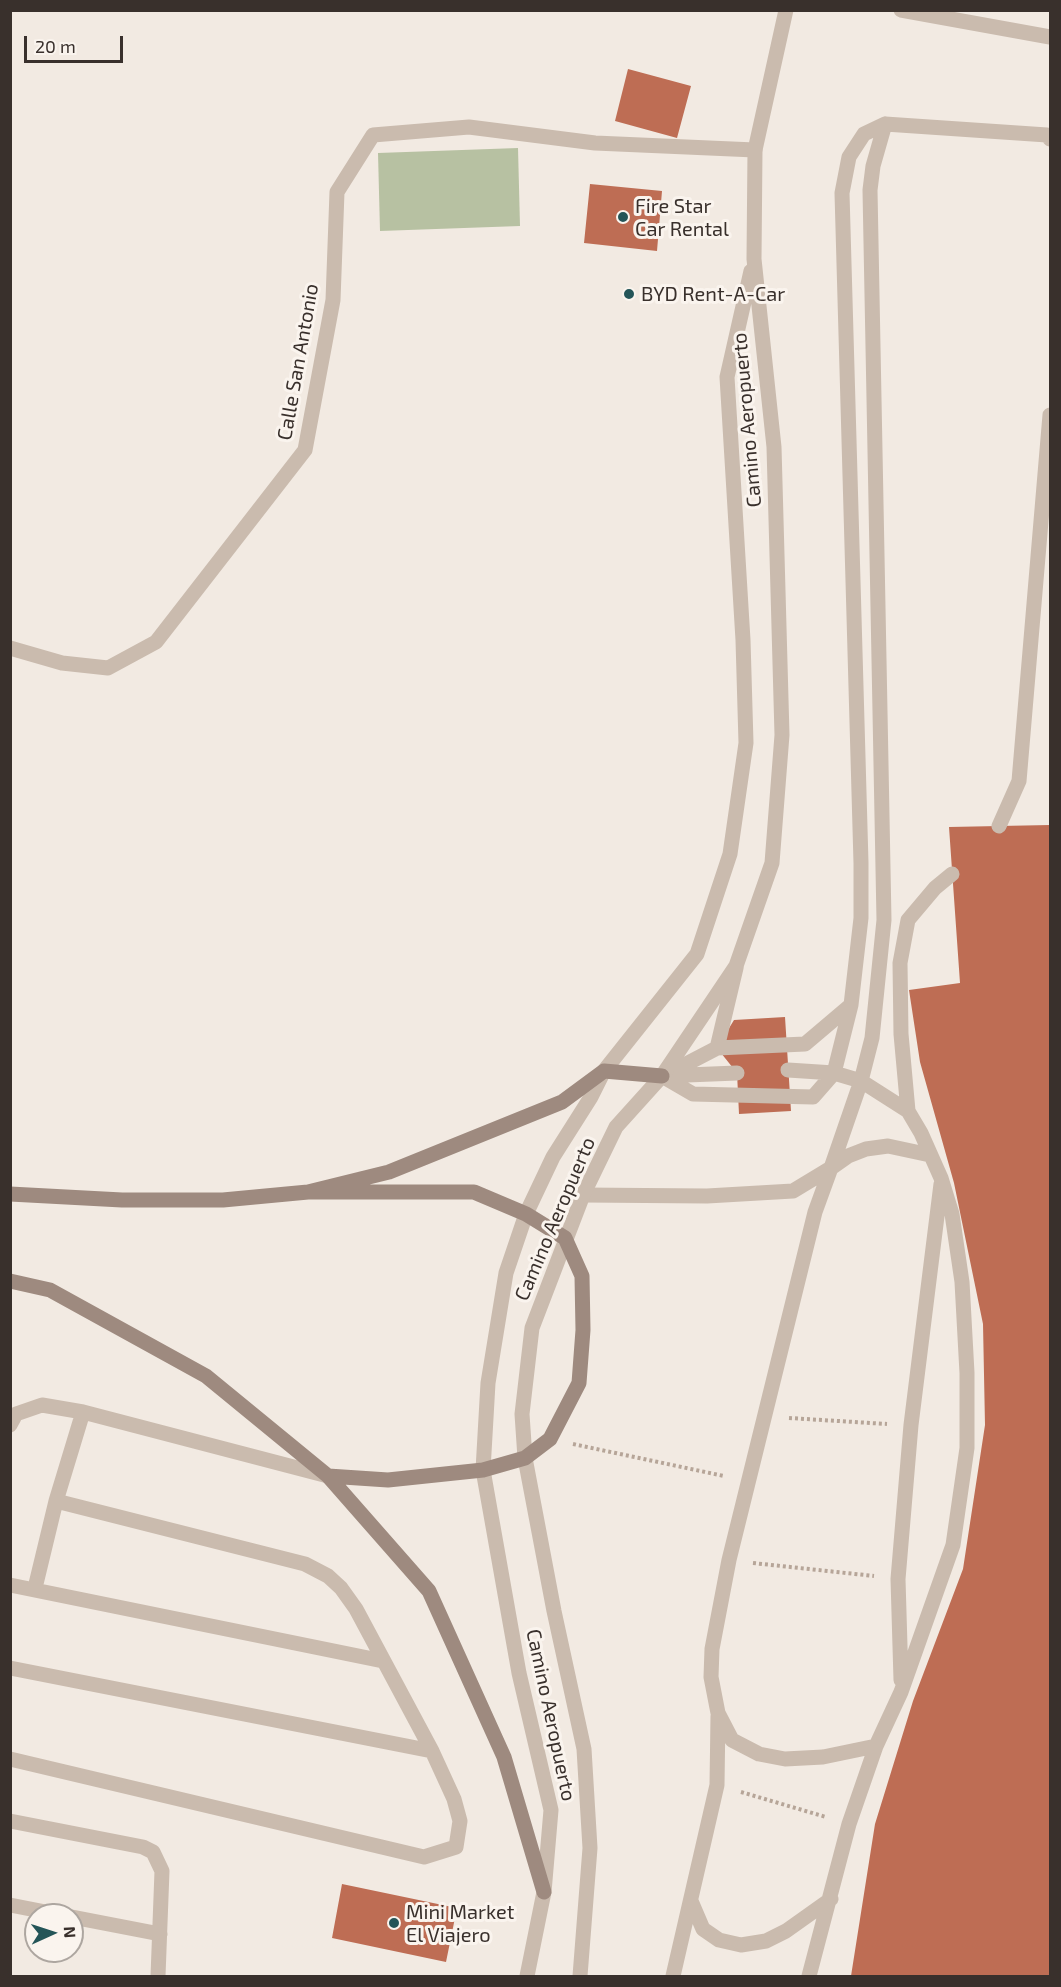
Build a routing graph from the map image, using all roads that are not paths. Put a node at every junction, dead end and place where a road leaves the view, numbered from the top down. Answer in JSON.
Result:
{"nodes":[{"id":1,"x":786,"y":10,"type":"edge"},
{"id":2,"x":901,"y":10,"type":"edge"},
{"id":3,"x":1050,"y":37,"type":"edge"},
{"id":4,"x":885,"y":124,"type":"junction"},
{"id":5,"x":1050,"y":139,"type":"edge"},
{"id":6,"x":755,"y":150,"type":"junction"},
{"id":7,"x":754,"y":259,"type":"junction"},
{"id":8,"x":1050,"y":415,"type":"edge"},
{"id":9,"x":10,"y":648,"type":"edge"},
{"id":10,"x":999,"y":826,"type":"dead end"},
{"id":11,"x":952,"y":874,"type":"dead end"},
{"id":12,"x":736,"y":966,"type":"junction"},
{"id":13,"x":851,"y":1005,"type":"junction"},
{"id":14,"x":717,"y":1048,"type":"junction"},
{"id":15,"x":788,"y":1070,"type":"dead end"},
{"id":16,"x":604,"y":1071,"type":"junction"},
{"id":17,"x":737,"y":1073,"type":"dead end"},
{"id":18,"x":834,"y":1074,"type":"junction"},
{"id":19,"x":662,"y":1076,"type":"junction"},
{"id":20,"x":861,"y":1081,"type":"junction"},
{"id":21,"x":908,"y":1111,"type":"junction"},
{"id":22,"x":930,"y":1155,"type":"junction"},
{"id":23,"x":831,"y":1168,"type":"junction"},
{"id":24,"x":941,"y":1178,"type":"junction"},
{"id":25,"x":308,"y":1192,"type":"junction"},
{"id":26,"x":10,"y":1194,"type":"edge"},
{"id":27,"x":583,"y":1196,"type":"junction"},
{"id":28,"x":526,"y":1214,"type":"junction"},
{"id":29,"x":565,"y":1238,"type":"junction"},
{"id":30,"x":10,"y":1281,"type":"edge"},
{"id":31,"x":83,"y":1412,"type":"junction"},
{"id":32,"x":10,"y":1425,"type":"edge"},
{"id":33,"x":525,"y":1458,"type":"junction"},
{"id":34,"x":483,"y":1470,"type":"junction"},
{"id":35,"x":328,"y":1476,"type":"junction"},
{"id":36,"x":56,"y":1502,"type":"junction"},
{"id":37,"x":10,"y":1585,"type":"edge"},
{"id":38,"x":35,"y":1588,"type":"junction"},
{"id":39,"x":383,"y":1661,"type":"junction"},
{"id":40,"x":10,"y":1668,"type":"edge"},
{"id":41,"x":901,"y":1692,"type":"junction"},
{"id":42,"x":718,"y":1713,"type":"junction"},
{"id":43,"x":876,"y":1746,"type":"junction"},
{"id":44,"x":432,"y":1751,"type":"junction"},
{"id":45,"x":10,"y":1759,"type":"edge"},
{"id":46,"x":10,"y":1821,"type":"edge"},
{"id":47,"x":544,"y":1892,"type":"junction"},
{"id":48,"x":831,"y":1899,"type":"junction"},
{"id":49,"x":691,"y":1901,"type":"junction"},
{"id":50,"x":84,"y":1919,"type":"edge"},
{"id":51,"x":160,"y":1934,"type":"junction"},
{"id":52,"x":808,"y":1973,"type":"edge"},
{"id":53,"x":158,"y":1977,"type":"edge"},
{"id":54,"x":526,"y":1977,"type":"edge"},
{"id":55,"x":580,"y":1977,"type":"edge"},
{"id":56,"x":673,"y":1977,"type":"edge"}],
"edges":[{"from":1,"to":6,"type":"street"},
{"from":2,"to":3,"type":"street"},
{"from":4,"to":5,"type":"street"},
{"from":4,"to":13,"type":"street"},
{"from":4,"to":20,"type":"street"},
{"from":6,"to":7,"type":"street"},
{"from":6,"to":9,"type":"street","name":"Calle San Antonio"},
{"from":7,"to":12,"type":"street","name":"Camino Aeropuerto"},
{"from":7,"to":16,"type":"street","name":"Camino Aeropuerto"},
{"from":8,"to":10,"type":"street"},
{"from":11,"to":21,"type":"street"},
{"from":12,"to":14,"type":"street"},
{"from":12,"to":19,"type":"street","name":"Camino Aeropuerto"},
{"from":13,"to":14,"type":"street"},
{"from":13,"to":18,"type":"street"},
{"from":14,"to":19,"type":"street"},
{"from":15,"to":18,"type":"street"},
{"from":16,"to":19,"type":"main road"},
{"from":16,"to":25,"type":"main road"},
{"from":16,"to":28,"type":"street","name":"Camino Aeropuerto"},
{"from":17,"to":19,"type":"street"},
{"from":18,"to":19,"type":"street"},
{"from":18,"to":20,"type":"street"},
{"from":19,"to":27,"type":"street","name":"Camino Aeropuerto"},
{"from":20,"to":21,"type":"street"},
{"from":20,"to":23,"type":"street"},
{"from":21,"to":22,"type":"street"},
{"from":22,"to":23,"type":"street"},
{"from":22,"to":24,"type":"street"},
{"from":23,"to":27,"type":"street"},
{"from":23,"to":42,"type":"street"},
{"from":24,"to":41,"type":"street"},
{"from":24,"to":41,"type":"street"},
{"from":25,"to":26,"type":"main road"},
{"from":25,"to":28,"type":"main road"},
{"from":27,"to":29,"type":"street","name":"Camino Aeropuerto"},
{"from":28,"to":29,"type":"main road"},
{"from":28,"to":34,"type":"street","name":"Camino Aeropuerto"},
{"from":29,"to":33,"type":"street","name":"Camino Aeropuerto"},
{"from":29,"to":33,"type":"main road"},
{"from":30,"to":35,"type":"main road"},
{"from":31,"to":32,"type":"street"},
{"from":31,"to":35,"type":"street"},
{"from":31,"to":36,"type":"street"},
{"from":33,"to":34,"type":"main road"},
{"from":33,"to":55,"type":"street","name":"Camino Aeropuerto"},
{"from":34,"to":35,"type":"main road"},
{"from":34,"to":47,"type":"street","name":"Camino Aeropuerto"},
{"from":35,"to":47,"type":"main road"},
{"from":36,"to":38,"type":"street"},
{"from":36,"to":39,"type":"street"},
{"from":37,"to":38,"type":"street"},
{"from":38,"to":39,"type":"street"},
{"from":39,"to":44,"type":"street"},
{"from":40,"to":44,"type":"street"},
{"from":41,"to":43,"type":"street"},
{"from":42,"to":43,"type":"street"},
{"from":42,"to":49,"type":"street"},
{"from":43,"to":48,"type":"street"},
{"from":44,"to":45,"type":"street"},
{"from":46,"to":51,"type":"street"},
{"from":47,"to":54,"type":"street","name":"Camino Aeropuerto"},
{"from":48,"to":49,"type":"street"},
{"from":48,"to":52,"type":"street"},
{"from":49,"to":56,"type":"street"},
{"from":50,"to":51,"type":"street"},
{"from":51,"to":53,"type":"street"}]}
